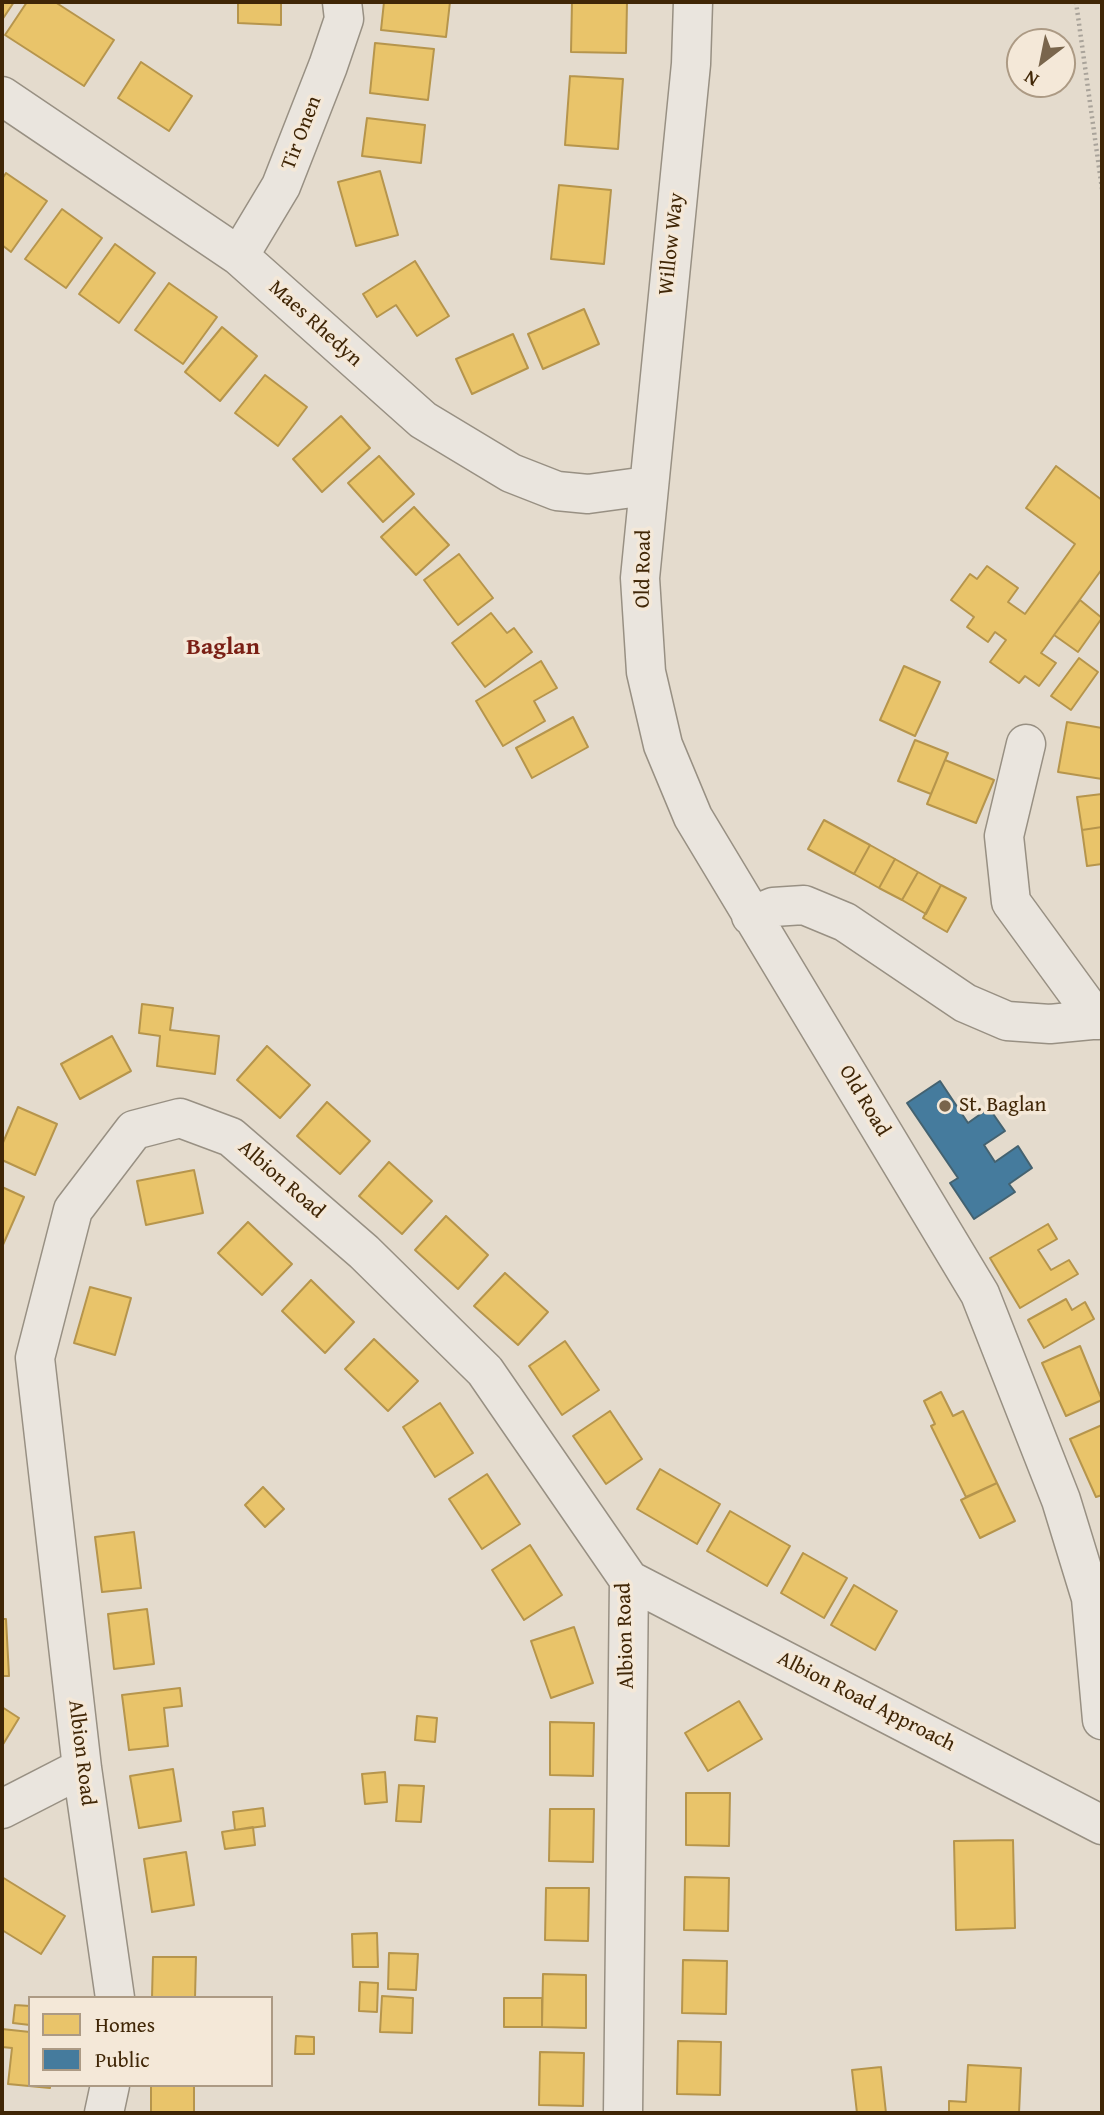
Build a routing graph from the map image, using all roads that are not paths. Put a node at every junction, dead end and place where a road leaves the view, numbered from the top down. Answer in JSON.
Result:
{"nodes":[{"id":1,"x":342,"y":2,"type":"edge"},
{"id":2,"x":693,"y":2,"type":"edge"},
{"id":3,"x":2,"y":96,"type":"edge"},
{"id":4,"x":239,"y":256,"type":"junction"},
{"id":5,"x":647,"y":486,"type":"junction"},
{"id":6,"x":1026,"y":744,"type":"dead end"},
{"id":7,"x":751,"y":916,"type":"junction"},
{"id":8,"x":1100,"y":1019,"type":"edge"},
{"id":9,"x":629,"y":1580,"type":"junction"},
{"id":10,"x":1102,"y":1720,"type":"edge"},
{"id":11,"x":82,"y":1768,"type":"junction"},
{"id":12,"x":2,"y":1810,"type":"edge"},
{"id":13,"x":1102,"y":1825,"type":"edge"},
{"id":14,"x":115,"y":1996,"type":"edge"},
{"id":15,"x":110,"y":2087,"type":"edge"},
{"id":16,"x":104,"y":2113,"type":"edge"},
{"id":17,"x":623,"y":2113,"type":"edge"}],
"edges":[{"from":1,"to":4,"type":"street","name":"Tir Onen"},
{"from":2,"to":5,"type":"street","name":"Willow Way"},
{"from":3,"to":4,"type":"street","name":"Maes Rhedyn"},
{"from":4,"to":5,"type":"street","name":"Maes Rhedyn"},
{"from":5,"to":7,"type":"street","name":"Old Road"},
{"from":6,"to":8,"type":"street"},
{"from":7,"to":8,"type":"street"},
{"from":7,"to":10,"type":"street","name":"Old Road"},
{"from":9,"to":11,"type":"street","name":"Albion Road"},
{"from":9,"to":13,"type":"street","name":"Albion Road Approach"},
{"from":9,"to":17,"type":"street","name":"Albion Road"},
{"from":11,"to":12,"type":"street"},
{"from":11,"to":14,"type":"street","name":"Albion Road"},
{"from":15,"to":16,"type":"street"}]}
